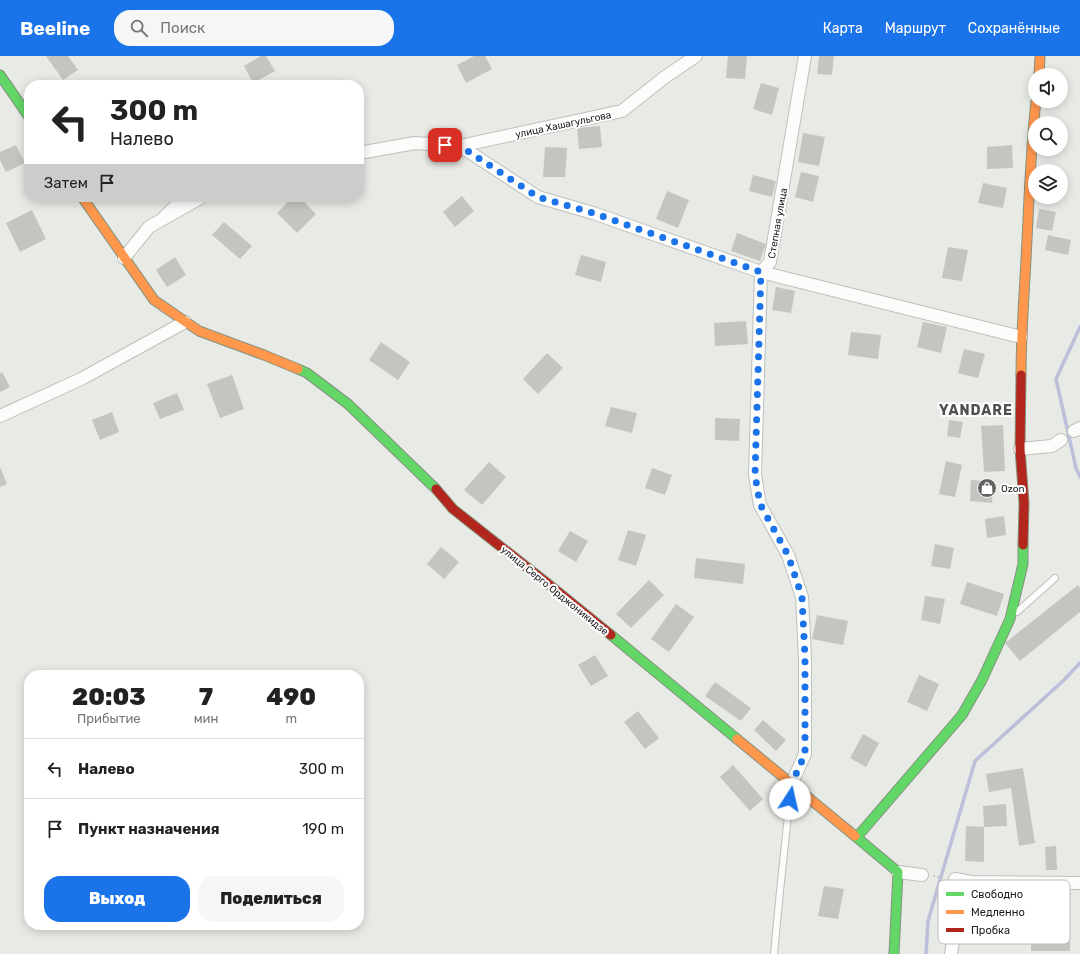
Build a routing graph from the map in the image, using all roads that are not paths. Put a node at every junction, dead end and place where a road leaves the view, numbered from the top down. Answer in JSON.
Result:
{"nodes":[{"id":1,"x":696,"y":56,"type":"edge"},
{"id":2,"x":805,"y":56,"type":"edge"},
{"id":3,"x":1040,"y":56,"type":"edge"},
{"id":4,"x":1039,"y":68,"type":"edge"},
{"id":5,"x":0,"y":75,"type":"edge"},
{"id":6,"x":1035,"y":108,"type":"edge"},
{"id":7,"x":24,"y":110,"type":"edge"},
{"id":8,"x":460,"y":146,"type":"junction"},
{"id":9,"x":364,"y":152,"type":"edge"},
{"id":10,"x":85,"y":202,"type":"edge"},
{"id":11,"x":176,"y":202,"type":"edge"},
{"id":12,"x":193,"y":202,"type":"edge"},
{"id":13,"x":149,"y":227,"type":"junction"},
{"id":14,"x":124,"y":258,"type":"junction"},
{"id":15,"x":761,"y":272,"type":"junction"},
{"id":16,"x":184,"y":322,"type":"junction"},
{"id":17,"x":1021,"y":337,"type":"junction"},
{"id":18,"x":0,"y":416,"type":"edge"},
{"id":19,"x":1061,"y":440,"type":"dead end"},
{"id":20,"x":1020,"y":449,"type":"junction"},
{"id":21,"x":1055,"y":578,"type":"dead end"},
{"id":22,"x":1010,"y":619,"type":"junction"},
{"id":23,"x":792,"y":783,"type":"junction"},
{"id":24,"x":857,"y":837,"type":"junction"},
{"id":25,"x":898,"y":872,"type":"junction"},
{"id":26,"x":922,"y":875,"type":"road end"},
{"id":27,"x":955,"y":879,"type":"road end"},
{"id":28,"x":961,"y":880,"type":"edge"},
{"id":29,"x":1070,"y":883,"type":"edge"},
{"id":30,"x":1080,"y":883,"type":"edge"},
{"id":31,"x":953,"y":944,"type":"edge"},
{"id":32,"x":774,"y":954,"type":"edge"},
{"id":33,"x":894,"y":954,"type":"edge"},
{"id":34,"x":951,"y":954,"type":"edge"}],
"edges":[{"from":1,"to":8,"type":"street","name":"улица Хашагульгова"},
{"from":2,"to":15,"type":"street","name":"Степная улица"},
{"from":3,"to":4,"type":"street"},
{"from":5,"to":7,"type":"street"},
{"from":6,"to":17,"type":"street"},
{"from":8,"to":9,"type":"street"},
{"from":8,"to":15,"type":"street"},
{"from":10,"to":14,"type":"street","name":"улица Серго Орджоникидзе"},
{"from":11,"to":13,"type":"lane"},
{"from":12,"to":13,"type":"street"},
{"from":13,"to":14,"type":"street"},
{"from":14,"to":16,"type":"street","name":"улица Серго Орджоникидзе"},
{"from":15,"to":17,"type":"street"},
{"from":15,"to":23,"type":"street","name":"Степная улица"},
{"from":16,"to":18,"type":"street"},
{"from":16,"to":23,"type":"street","name":"улица Серго Орджоникидзе"},
{"from":17,"to":20,"type":"street"},
{"from":19,"to":20,"type":"street"},
{"from":20,"to":22,"type":"street"},
{"from":21,"to":22,"type":"lane"},
{"from":22,"to":24,"type":"street"},
{"from":23,"to":24,"type":"street","name":"улица Серго Орджоникидзе"},
{"from":23,"to":32,"type":"lane"},
{"from":24,"to":25,"type":"street","name":"улица Серго Орджоникидзе"},
{"from":25,"to":26,"type":"street"},
{"from":25,"to":33,"type":"street"},
{"from":27,"to":28,"type":"street"},
{"from":29,"to":30,"type":"street"},
{"from":31,"to":34,"type":"street"}]}
